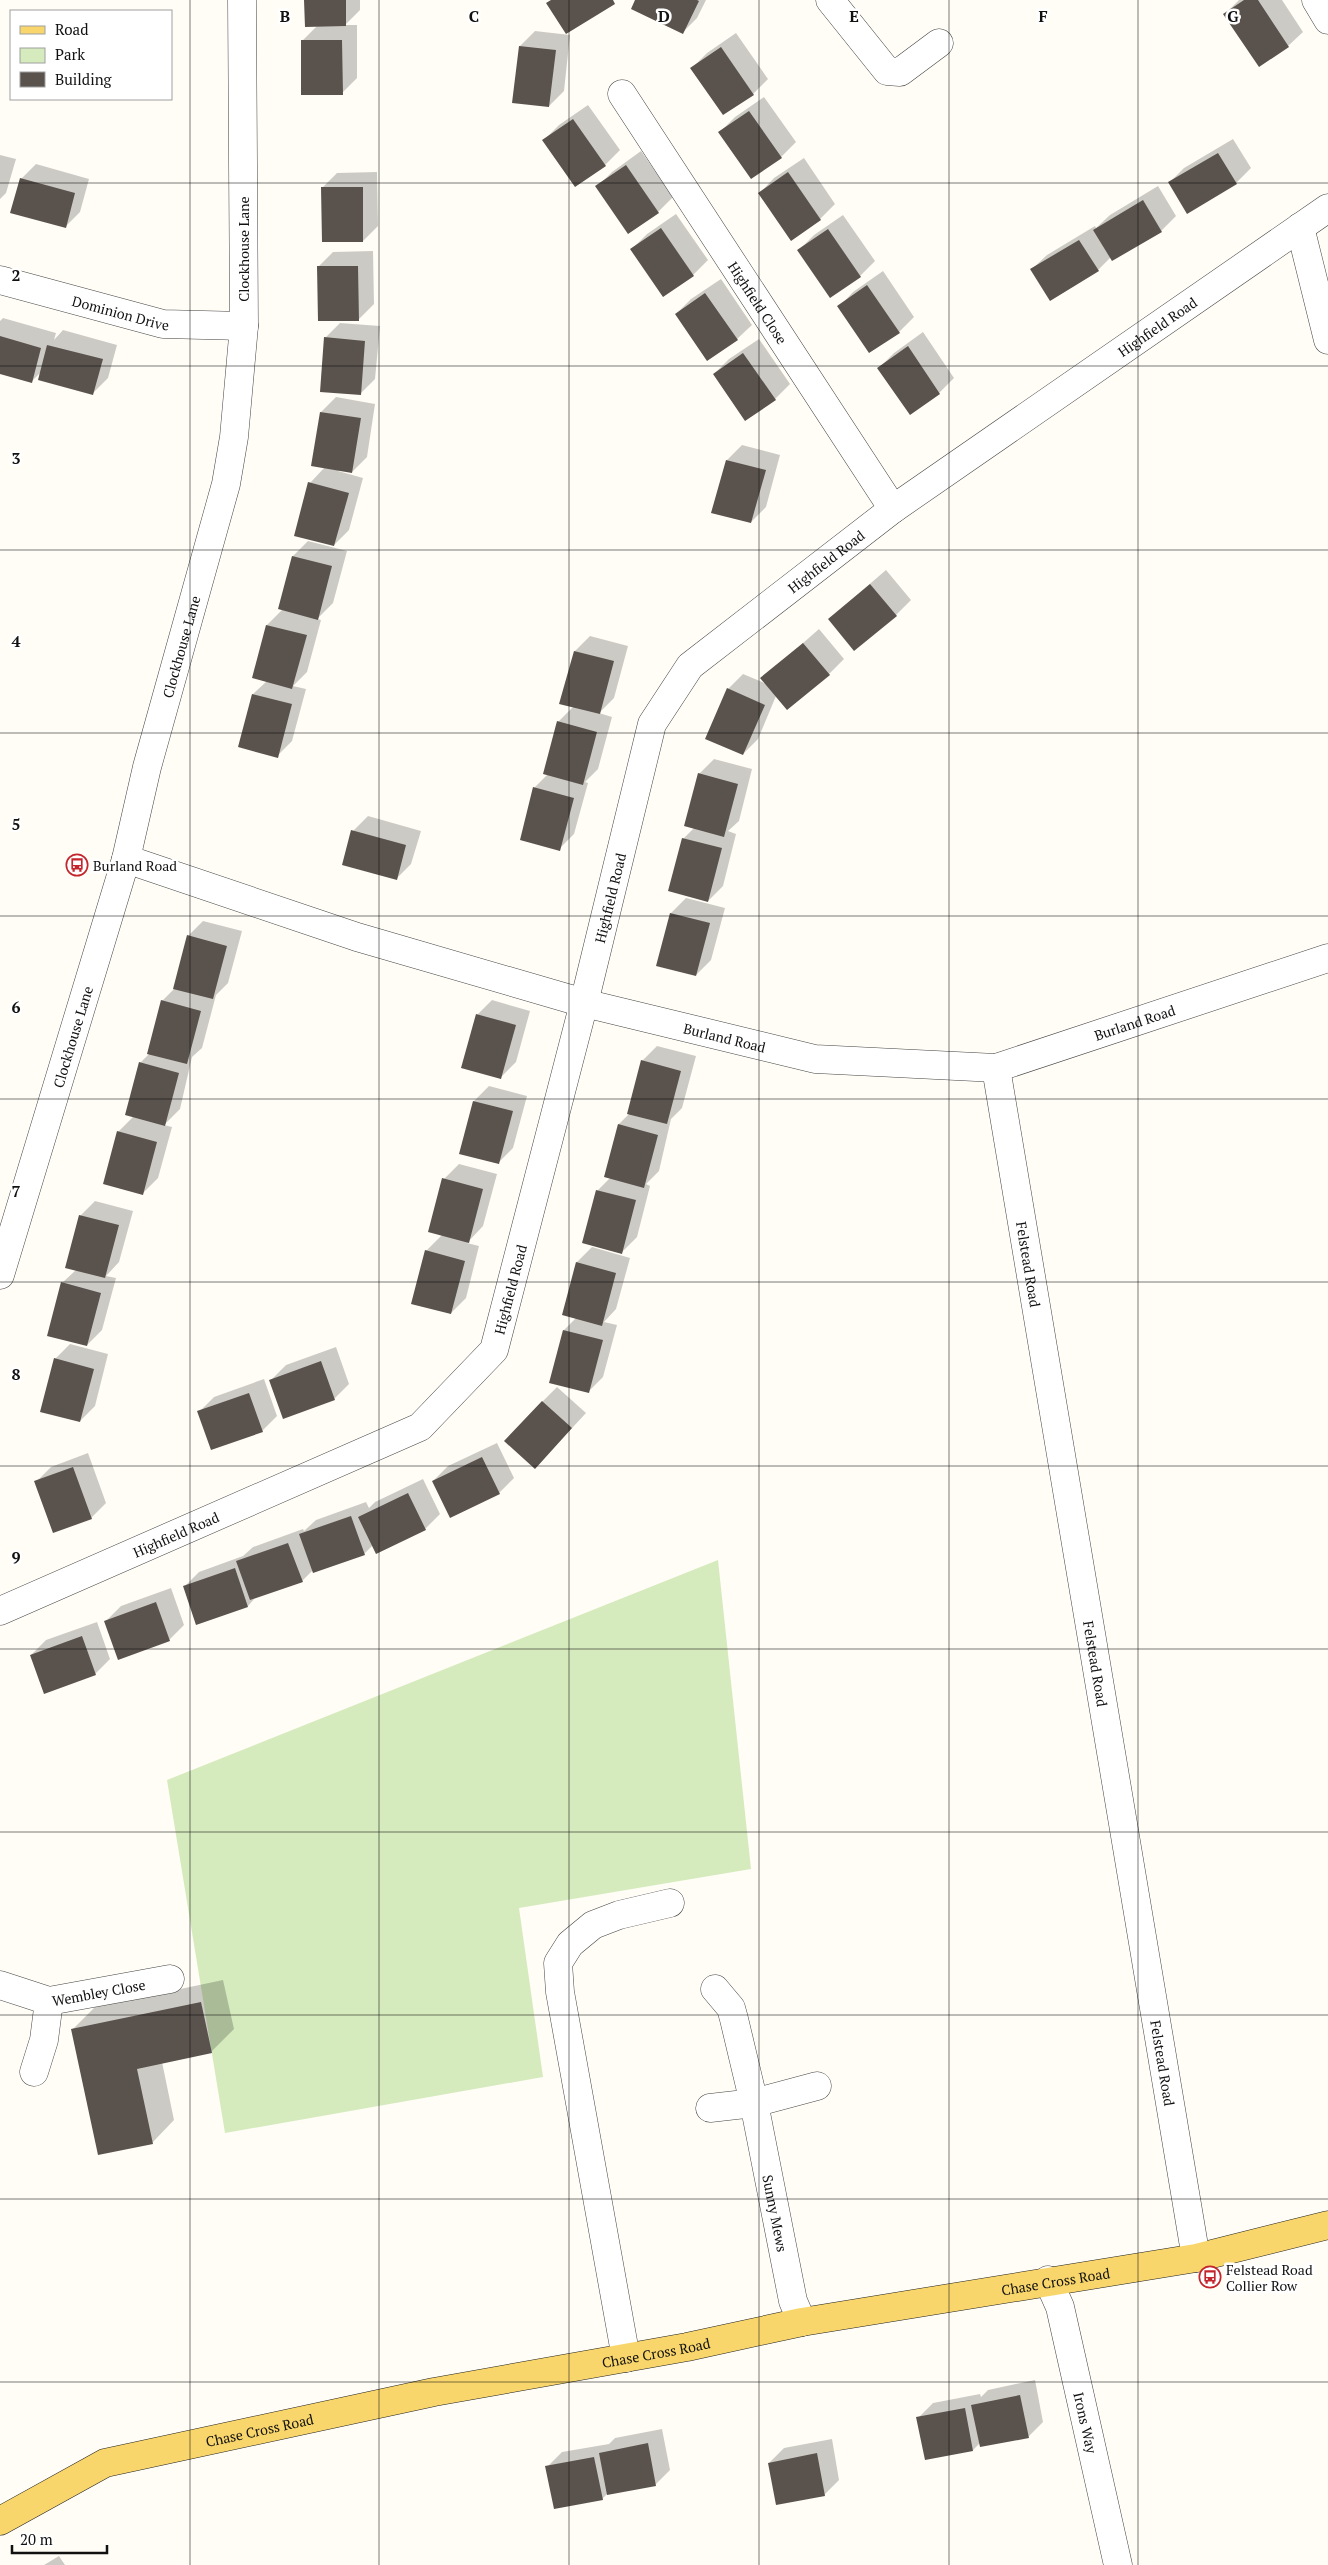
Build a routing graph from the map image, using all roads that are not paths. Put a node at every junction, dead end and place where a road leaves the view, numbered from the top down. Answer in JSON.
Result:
{"nodes":[{"id":1,"x":242,"y":0,"type":"edge"},
{"id":2,"x":830,"y":0,"type":"edge"},
{"id":3,"x":1316,"y":0,"type":"edge"},
{"id":4,"x":1328,"y":20,"type":"edge"},
{"id":5,"x":939,"y":44,"type":"dead end"},
{"id":6,"x":622,"y":94,"type":"dead end"},
{"id":7,"x":1328,"y":208,"type":"edge"},
{"id":8,"x":1300,"y":227,"type":"junction"},
{"id":9,"x":0,"y":280,"type":"edge"},
{"id":10,"x":244,"y":326,"type":"junction"},
{"id":11,"x":1328,"y":340,"type":"edge"},
{"id":12,"x":893,"y":509,"type":"junction"},
{"id":13,"x":126,"y":859,"type":"junction"},
{"id":14,"x":1328,"y":958,"type":"edge"},
{"id":15,"x":584,"y":1002,"type":"junction"},
{"id":16,"x":996,"y":1068,"type":"junction"},
{"id":17,"x":0,"y":1275,"type":"edge"},
{"id":18,"x":0,"y":1611,"type":"edge"},
{"id":19,"x":670,"y":1903,"type":"dead end"},
{"id":20,"x":170,"y":1978,"type":"dead end"},
{"id":21,"x":0,"y":1984,"type":"edge"},
{"id":22,"x":716,"y":1989,"type":"dead end"},
{"id":23,"x":49,"y":2001,"type":"junction"},
{"id":24,"x":34,"y":2072,"type":"dead end"},
{"id":25,"x":817,"y":2086,"type":"dead end"},
{"id":26,"x":754,"y":2103,"type":"junction"},
{"id":27,"x":710,"y":2108,"type":"dead end"},
{"id":28,"x":1328,"y":2225,"type":"edge"},
{"id":29,"x":1196,"y":2258,"type":"junction"},
{"id":30,"x":1048,"y":2280,"type":"junction"},
{"id":31,"x":802,"y":2322,"type":"junction"},
{"id":32,"x":626,"y":2358,"type":"junction"},
{"id":33,"x":0,"y":2521,"type":"edge"},
{"id":34,"x":1118,"y":2565,"type":"edge"}],
"edges":[{"from":1,"to":10,"type":"street","name":"Clockhouse Lane"},
{"from":2,"to":5,"type":"street"},
{"from":3,"to":4,"type":"street"},
{"from":6,"to":12,"type":"street","name":"Highfield Close"},
{"from":7,"to":8,"type":"street","name":"Highfield Road"},
{"from":8,"to":11,"type":"street"},
{"from":8,"to":12,"type":"street","name":"Highfield Road"},
{"from":9,"to":10,"type":"street","name":"Dominion Drive"},
{"from":10,"to":13,"type":"street","name":"Clockhouse Lane"},
{"from":12,"to":15,"type":"street","name":"Highfield Road"},
{"from":13,"to":15,"type":"street","name":"Burland Road"},
{"from":13,"to":17,"type":"street","name":"Clockhouse Lane"},
{"from":14,"to":16,"type":"street","name":"Burland Road"},
{"from":15,"to":16,"type":"street","name":"Burland Road"},
{"from":15,"to":18,"type":"street","name":"Highfield Road"},
{"from":16,"to":29,"type":"street","name":"Felstead Road"},
{"from":19,"to":32,"type":"street"},
{"from":20,"to":23,"type":"street","name":"Wembley Close"},
{"from":21,"to":23,"type":"street","name":"Wembley Close"},
{"from":22,"to":26,"type":"street","name":"Sunny Mews"},
{"from":23,"to":24,"type":"street"},
{"from":25,"to":26,"type":"street"},
{"from":26,"to":27,"type":"street"},
{"from":26,"to":31,"type":"street","name":"Sunny Mews"},
{"from":28,"to":29,"type":"main road","name":"Chase Cross Road"},
{"from":29,"to":30,"type":"main road","name":"Chase Cross Road"},
{"from":30,"to":31,"type":"main road","name":"Chase Cross Road"},
{"from":30,"to":34,"type":"street","name":"Irons Way"},
{"from":31,"to":32,"type":"main road","name":"Chase Cross Road"},
{"from":32,"to":33,"type":"main road","name":"Chase Cross Road"}]}
